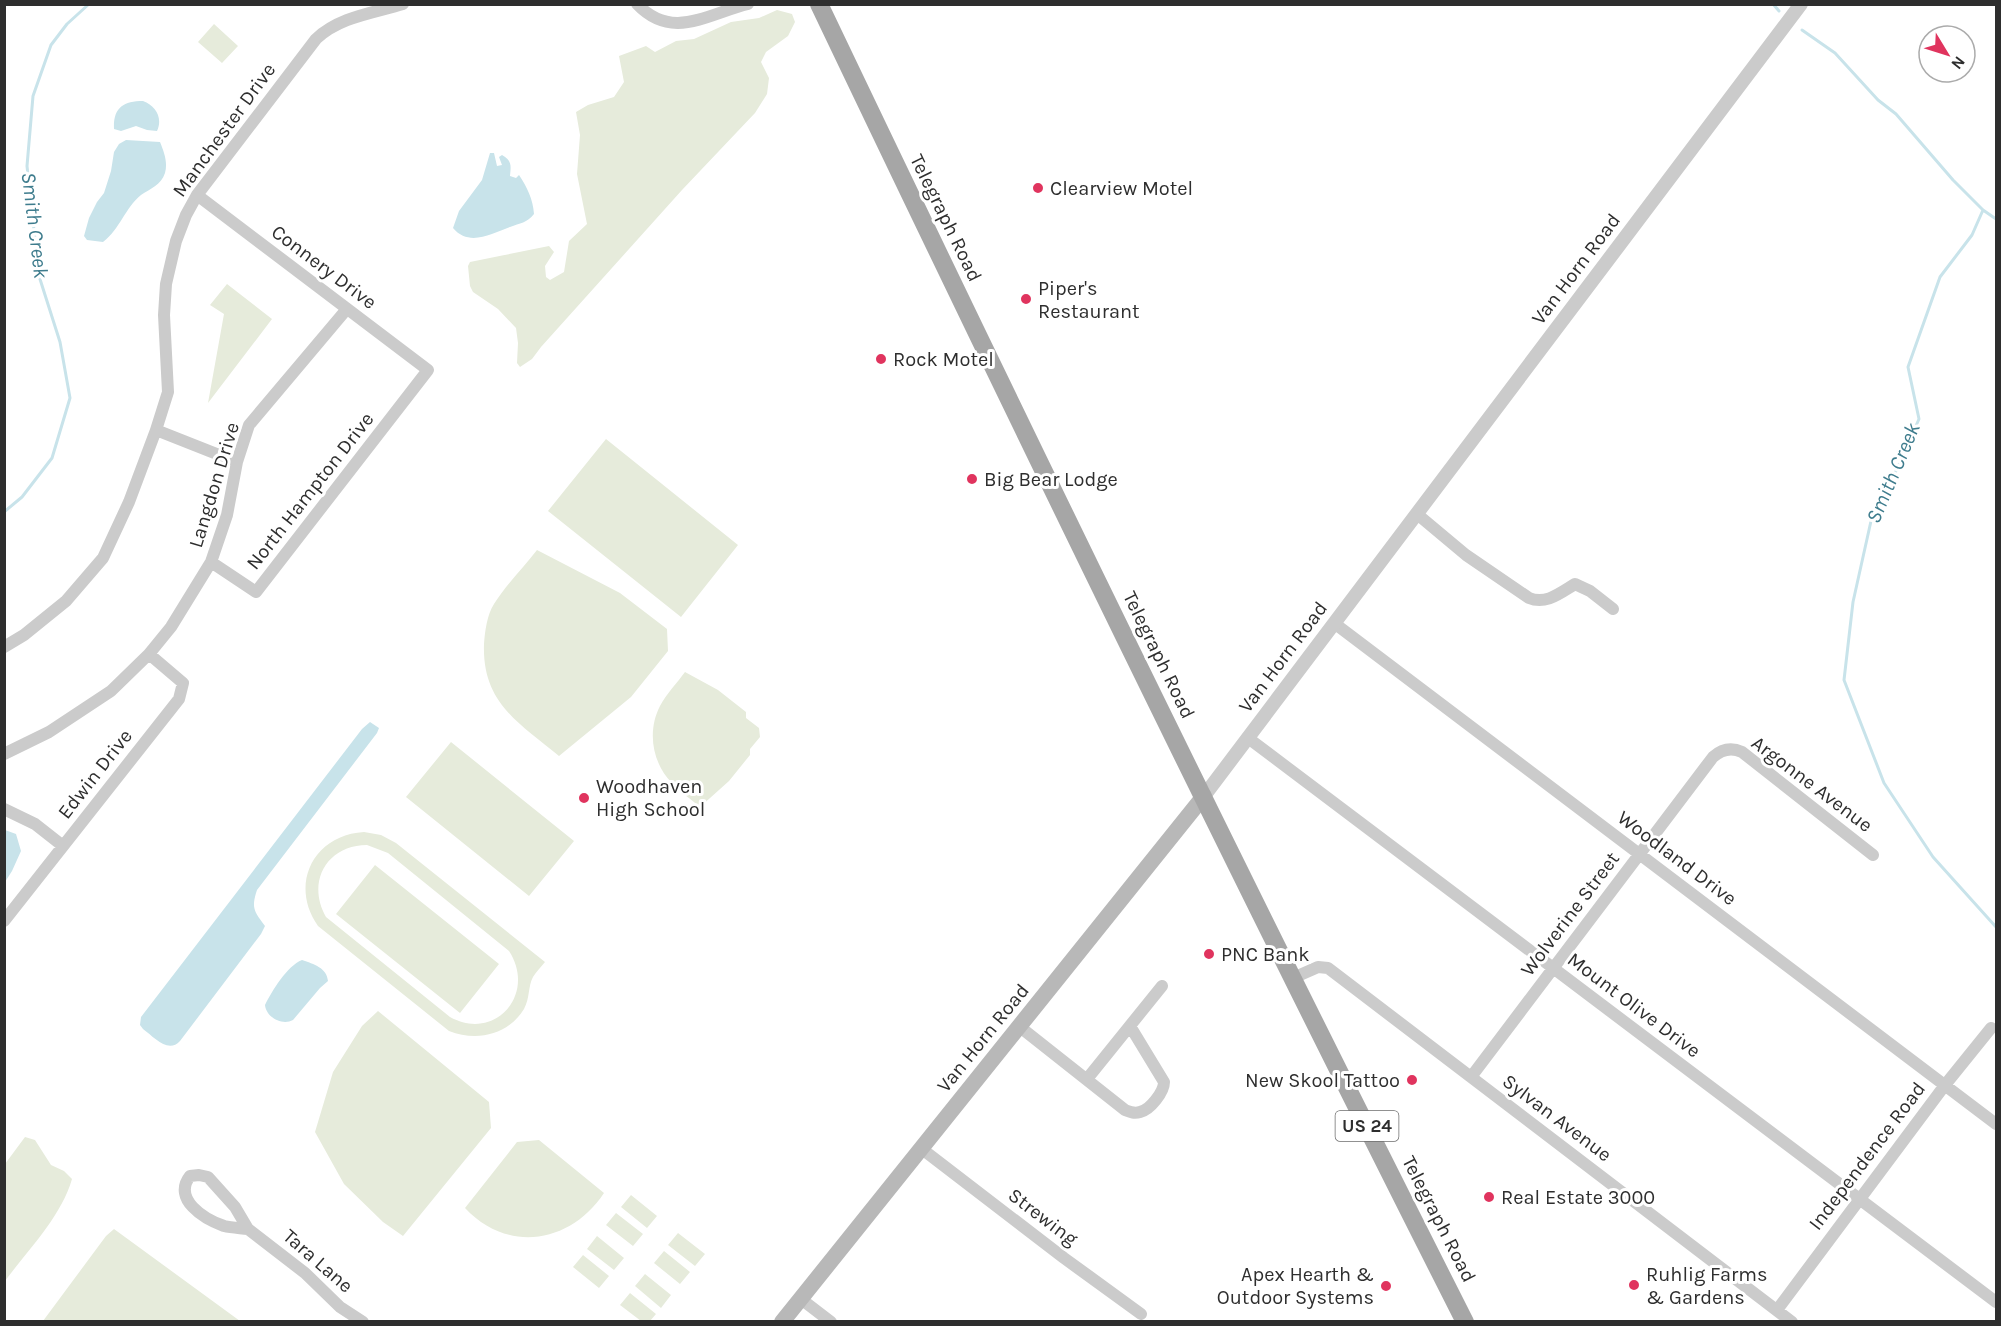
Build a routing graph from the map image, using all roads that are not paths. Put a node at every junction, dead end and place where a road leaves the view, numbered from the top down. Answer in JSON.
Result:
{"nodes":[{"id":1,"x":403,"y":4,"type":"edge"},
{"id":2,"x":637,"y":4,"type":"edge"},
{"id":3,"x":748,"y":4,"type":"edge"},
{"id":4,"x":819,"y":4,"type":"edge"},
{"id":5,"x":1801,"y":4,"type":"edge"},
{"id":6,"x":728,"y":8,"type":"edge"},
{"id":7,"x":196,"y":195,"type":"junction"},
{"id":8,"x":346,"y":310,"type":"junction"},
{"id":9,"x":428,"y":370,"type":"joint"},
{"id":10,"x":156,"y":430,"type":"junction"},
{"id":11,"x":237,"y":462,"type":"junction"},
{"id":12,"x":1417,"y":514,"type":"junction"},
{"id":13,"x":211,"y":562,"type":"junction"},
{"id":14,"x":1613,"y":609,"type":"dead end"},
{"id":15,"x":1334,"y":623,"type":"junction"},
{"id":16,"x":4,"y":647,"type":"edge"},
{"id":17,"x":149,"y":654,"type":"junction"},
{"id":18,"x":1248,"y":738,"type":"junction"},
{"id":19,"x":1725,"y":750,"type":"joint"},
{"id":20,"x":4,"y":754,"type":"edge"},
{"id":21,"x":1204,"y":796,"type":"junction"},
{"id":22,"x":4,"y":809,"type":"edge"},
{"id":23,"x":63,"y":846,"type":"junction"},
{"id":24,"x":1639,"y":854,"type":"junction"},
{"id":25,"x":1873,"y":855,"type":"dead end"},
{"id":26,"x":4,"y":921,"type":"edge"},
{"id":27,"x":1553,"y":968,"type":"junction"},
{"id":28,"x":1293,"y":978,"type":"junction"},
{"id":29,"x":1162,"y":986,"type":"dead end"},
{"id":30,"x":1130,"y":1026,"type":"junction"},
{"id":31,"x":1020,"y":1027,"type":"junction"},
{"id":32,"x":1991,"y":1028,"type":"dead end"},
{"id":33,"x":1471,"y":1077,"type":"junction"},
{"id":34,"x":1087,"y":1079,"type":"junction"},
{"id":35,"x":1945,"y":1085,"type":"junction"},
{"id":36,"x":1996,"y":1124,"type":"edge"},
{"id":37,"x":922,"y":1149,"type":"junction"},
{"id":38,"x":1861,"y":1199,"type":"junction"},
{"id":39,"x":248,"y":1229,"type":"junction"},
{"id":40,"x":801,"y":1299,"type":"junction"},
{"id":41,"x":1996,"y":1302,"type":"edge"},
{"id":42,"x":1777,"y":1310,"type":"junction"},
{"id":43,"x":1141,"y":1314,"type":"dead end"},
{"id":44,"x":363,"y":1322,"type":"edge"},
{"id":45,"x":782,"y":1322,"type":"edge"},
{"id":46,"x":831,"y":1322,"type":"edge"},
{"id":47,"x":1465,"y":1322,"type":"edge"},
{"id":48,"x":1792,"y":1322,"type":"edge"}],
"edges":[{"from":1,"to":7,"type":"street","name":"Manchester Drive"},
{"from":2,"to":6,"type":"street"},
{"from":3,"to":6,"type":"street"},
{"from":4,"to":21,"type":"main road","name":"Telegraph Road","number":"US 24"},
{"from":5,"to":12,"type":"street","name":"Van Horn Road"},
{"from":7,"to":8,"type":"street","name":"Connery Drive"},
{"from":7,"to":10,"type":"street","name":"Manchester Drive"},
{"from":8,"to":9,"type":"street","name":"Connery Drive"},
{"from":8,"to":11,"type":"street","name":"Langdon Drive"},
{"from":9,"to":13,"type":"street","name":"North Hampton Drive"},
{"from":10,"to":11,"type":"street"},
{"from":10,"to":16,"type":"street","name":"Manchester Drive"},
{"from":11,"to":13,"type":"street","name":"Langdon Drive"},
{"from":12,"to":14,"type":"street"},
{"from":12,"to":15,"type":"street","name":"Van Horn Road"},
{"from":13,"to":17,"type":"street","name":"Langdon Drive"},
{"from":15,"to":18,"type":"street","name":"Van Horn Road"},
{"from":15,"to":24,"type":"street","name":"Woodland Drive"},
{"from":17,"to":20,"type":"street","name":"Langdon Drive"},
{"from":17,"to":23,"type":"street","name":"Edwin Drive"},
{"from":18,"to":21,"type":"street","name":"Van Horn Road"},
{"from":18,"to":27,"type":"street","name":"Mount Olive Drive"},
{"from":19,"to":24,"type":"street","name":"Wolverine Street"},
{"from":19,"to":25,"type":"street","name":"Argonne Avenue"},
{"from":21,"to":28,"type":"main road","name":"Telegraph Road","number":"US 24"},
{"from":21,"to":31,"type":"main road","name":"Van Horn Road"},
{"from":22,"to":23,"type":"street"},
{"from":23,"to":26,"type":"street","name":"Edwin Drive"},
{"from":24,"to":27,"type":"street","name":"Wolverine Street"},
{"from":24,"to":35,"type":"street","name":"Woodland Drive"},
{"from":27,"to":33,"type":"street","name":"Wolverine Street"},
{"from":27,"to":38,"type":"street","name":"Mount Olive Drive"},
{"from":28,"to":33,"type":"street","name":"Sylvan Avenue"},
{"from":28,"to":47,"type":"main road","name":"Telegraph Road","number":"US 24"},
{"from":29,"to":30,"type":"street"},
{"from":30,"to":34,"type":"street"},
{"from":30,"to":34,"type":"street"},
{"from":31,"to":34,"type":"street"},
{"from":31,"to":37,"type":"main road","name":"Van Horn Road"},
{"from":32,"to":35,"type":"street","name":"Independence Road"},
{"from":33,"to":42,"type":"street","name":"Sylvan Avenue"},
{"from":35,"to":36,"type":"street","name":"Woodland Drive"},
{"from":35,"to":38,"type":"street","name":"Independence Road"},
{"from":37,"to":40,"type":"main road","name":"Van Horn Road"},
{"from":37,"to":43,"type":"street","name":"Strewing"},
{"from":38,"to":41,"type":"street","name":"Mount Olive Drive"},
{"from":38,"to":42,"type":"street","name":"Independence Road"},
{"from":39,"to":39,"type":"street","name":"Tara Lane"},
{"from":39,"to":44,"type":"street","name":"Tara Lane"},
{"from":40,"to":45,"type":"main road","name":"Van Horn Road"},
{"from":40,"to":46,"type":"street"},
{"from":42,"to":48,"type":"street","name":"Sylvan Avenue"}]}
